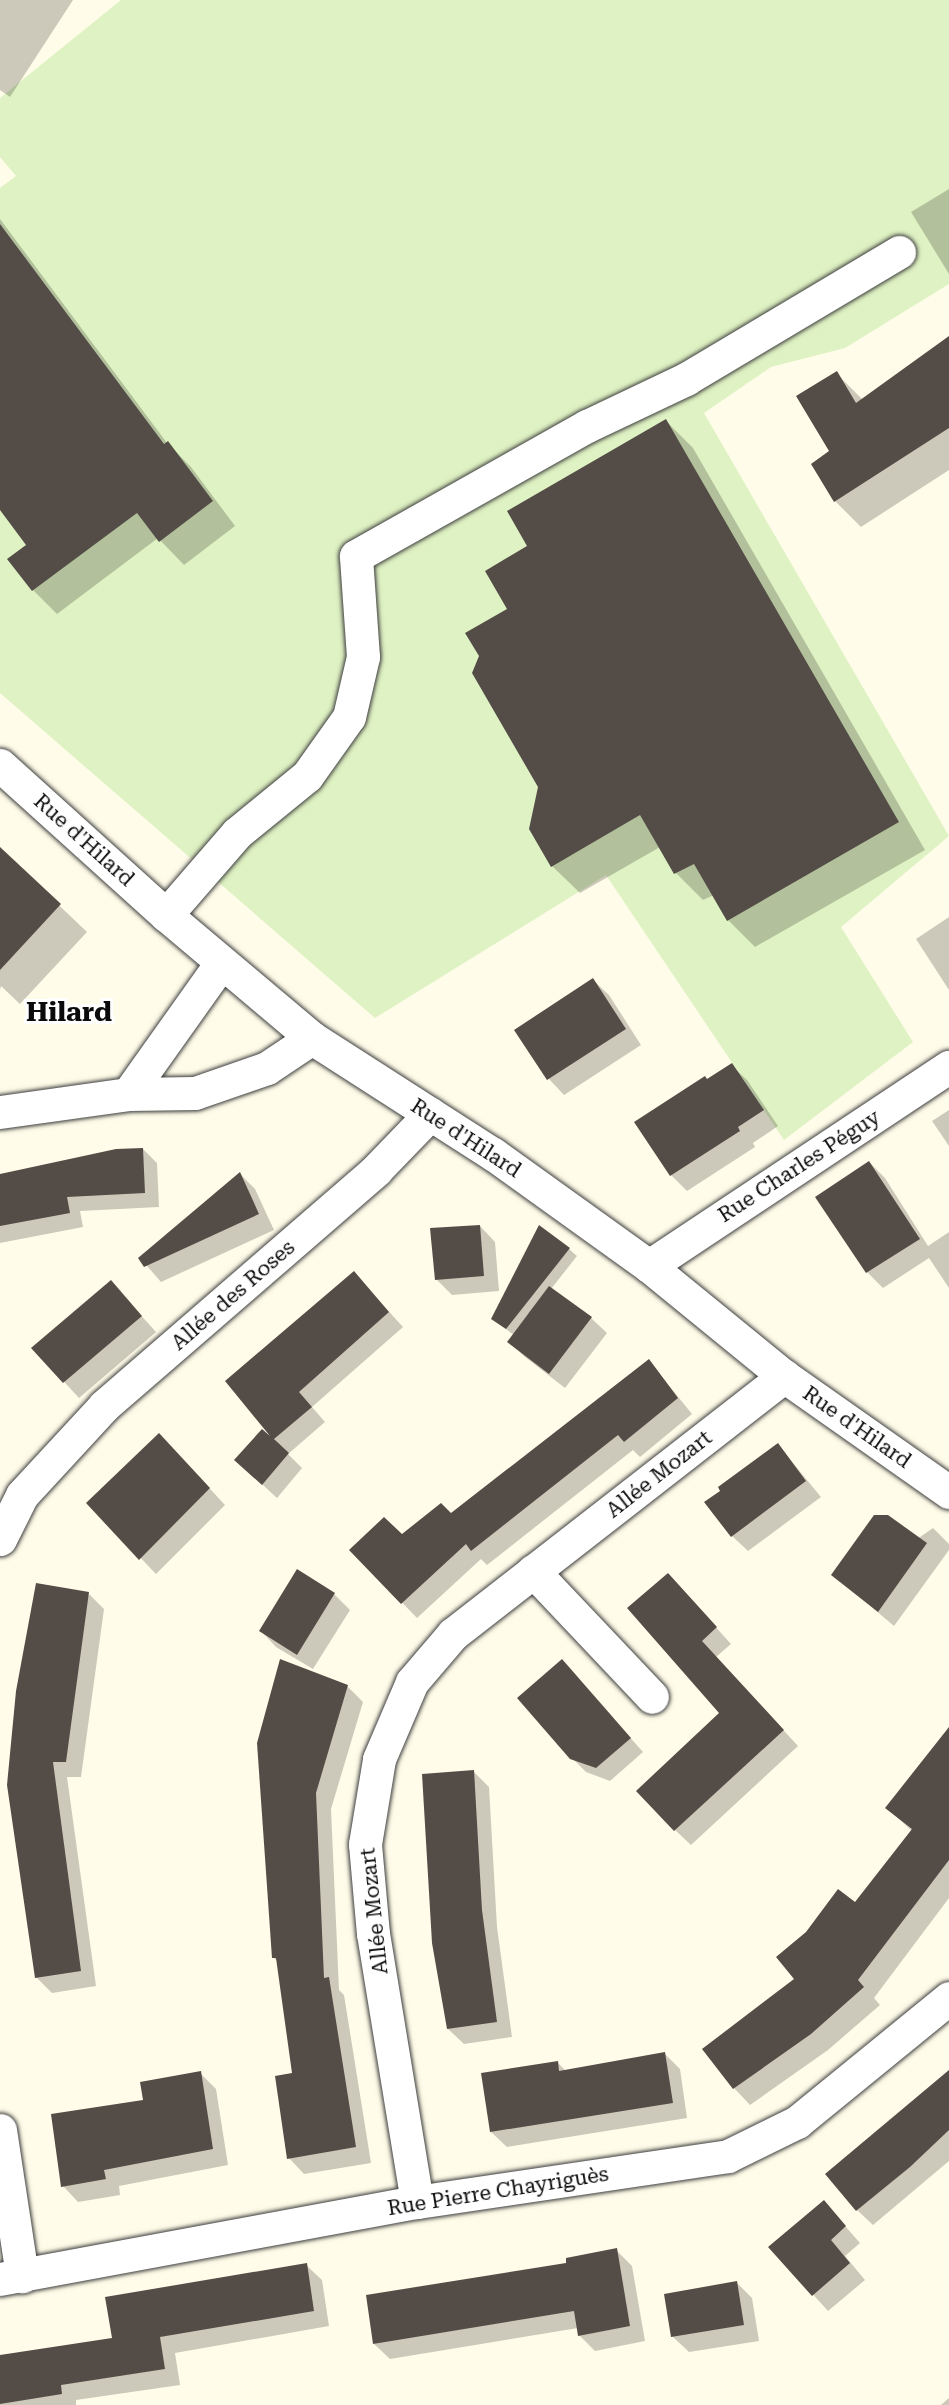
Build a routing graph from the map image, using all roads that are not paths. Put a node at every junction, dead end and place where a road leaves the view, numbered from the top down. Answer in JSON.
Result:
{"nodes":[{"id":1,"x":899,"y":252,"type":"dead end"},
{"id":2,"x":0,"y":765,"type":"edge"},
{"id":3,"x":166,"y":915,"type":"junction"},
{"id":4,"x":221,"y":963,"type":"junction"},
{"id":5,"x":312,"y":1038,"type":"junction"},
{"id":6,"x":949,"y":1067,"type":"edge"},
{"id":7,"x":128,"y":1094,"type":"junction"},
{"id":8,"x":0,"y":1112,"type":"edge"},
{"id":9,"x":430,"y":1114,"type":"junction"},
{"id":10,"x":649,"y":1266,"type":"junction"},
{"id":11,"x":784,"y":1376,"type":"junction"},
{"id":12,"x":38,"y":1478,"type":"junction"},
{"id":13,"x":949,"y":1492,"type":"edge"},
{"id":14,"x":0,"y":1493,"type":"edge"},
{"id":15,"x":0,"y":1539,"type":"edge"},
{"id":16,"x":533,"y":1571,"type":"junction"},
{"id":17,"x":652,"y":1697,"type":"dead end"},
{"id":18,"x":949,"y":1998,"type":"edge"},
{"id":19,"x":0,"y":2130,"type":"edge"},
{"id":20,"x":417,"y":2202,"type":"junction"},
{"id":21,"x":11,"y":2277,"type":"edge"}],
"edges":[{"from":1,"to":3,"type":"street"},
{"from":2,"to":3,"type":"street","name":"Rue d'Hilard"},
{"from":3,"to":4,"type":"street","name":"Rue d'Hilard"},
{"from":4,"to":5,"type":"street","name":"Rue d'Hilard"},
{"from":4,"to":7,"type":"street"},
{"from":5,"to":7,"type":"street"},
{"from":5,"to":9,"type":"street","name":"Rue d'Hilard"},
{"from":6,"to":10,"type":"street","name":"Rue Charles Péguy"},
{"from":7,"to":8,"type":"street"},
{"from":9,"to":10,"type":"street","name":"Rue d'Hilard"},
{"from":9,"to":12,"type":"street","name":"Allée des Roses"},
{"from":10,"to":11,"type":"street","name":"Rue d'Hilard"},
{"from":11,"to":13,"type":"street","name":"Rue d'Hilard"},
{"from":11,"to":16,"type":"street","name":"Allée Mozart"},
{"from":12,"to":14,"type":"street","name":"Allée des Roses"},
{"from":12,"to":15,"type":"street","name":"Allée des Roses"},
{"from":16,"to":17,"type":"street"},
{"from":16,"to":20,"type":"street","name":"Allée Mozart"},
{"from":18,"to":20,"type":"street","name":"Rue Pierre Chayriguès"},
{"from":19,"to":21,"type":"street"},
{"from":20,"to":21,"type":"street","name":"Rue Pierre Chayriguès"}]}
